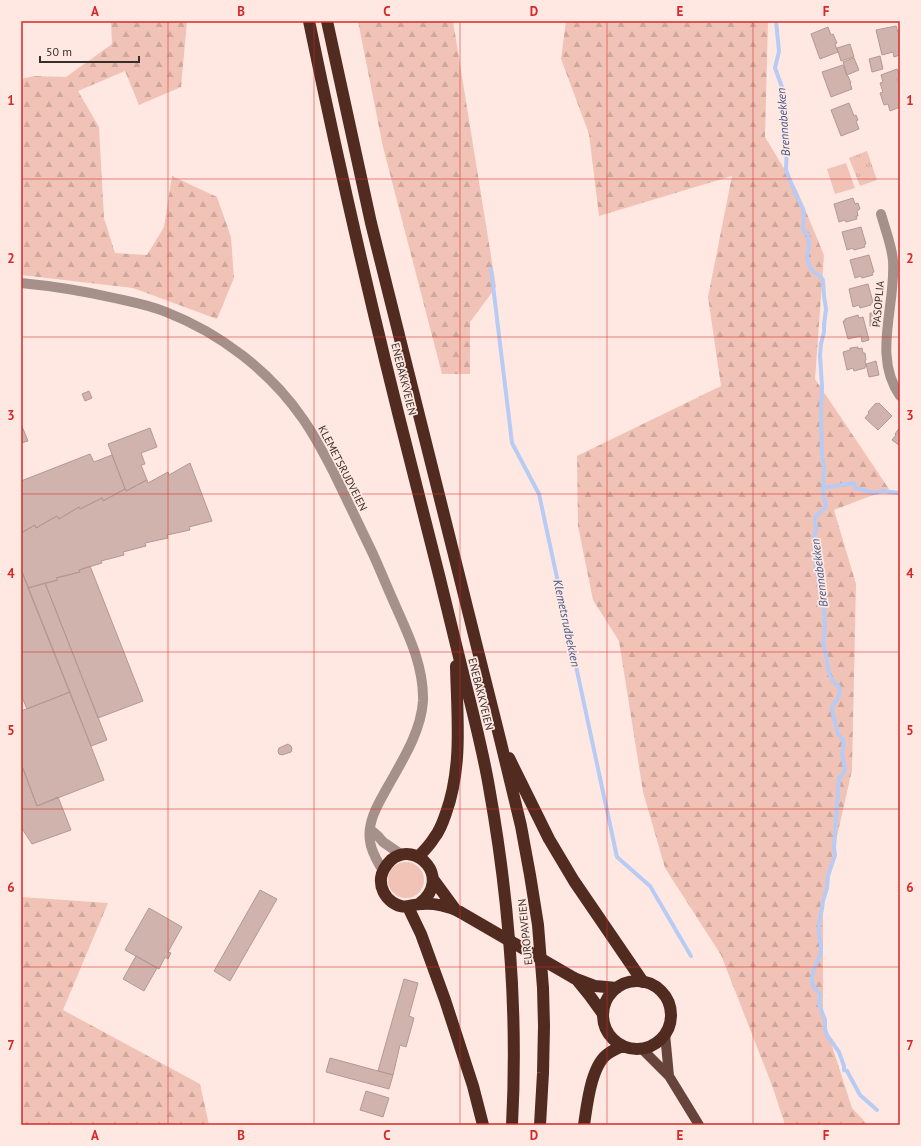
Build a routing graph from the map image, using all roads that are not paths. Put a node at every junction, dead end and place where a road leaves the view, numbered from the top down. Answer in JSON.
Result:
{"nodes":[{"id":1,"x":309,"y":21,"type":"edge"},
{"id":2,"x":327,"y":21,"type":"edge"},
{"id":3,"x":881,"y":214,"type":"dead end"},
{"id":4,"x":21,"y":283,"type":"edge"},
{"id":5,"x":900,"y":396,"type":"edge"},
{"id":6,"x":456,"y":643,"type":"junction"},
{"id":7,"x":500,"y":739,"type":"junction"},
{"id":8,"x":480,"y":742,"type":"joint"},
{"id":9,"x":370,"y":830,"type":"junction"},
{"id":10,"x":402,"y":855,"type":"junction"},
{"id":11,"x":418,"y":857,"type":"junction"},
{"id":12,"x":383,"y":871,"type":"junction"},
{"id":13,"x":433,"y":879,"type":"junction"},
{"id":14,"x":420,"y":903,"type":"junction"},
{"id":15,"x":408,"y":907,"type":"junction"},
{"id":16,"x":458,"y":911,"type":"junction"},
{"id":17,"x":575,"y":979,"type":"junction"},
{"id":18,"x":643,"y":982,"type":"junction"},
{"id":19,"x":617,"y":988,"type":"junction"},
{"id":20,"x":603,"y":1014,"type":"junction"},
{"id":21,"x":665,"y":1034,"type":"junction"},
{"id":22,"x":623,"y":1046,"type":"junction"},
{"id":23,"x":642,"y":1048,"type":"junction"},
{"id":24,"x":670,"y":1076,"type":"junction"},
{"id":25,"x":483,"y":1125,"type":"edge"},
{"id":26,"x":512,"y":1125,"type":"edge"},
{"id":27,"x":540,"y":1125,"type":"edge"},
{"id":28,"x":584,"y":1125,"type":"edge"},
{"id":29,"x":699,"y":1125,"type":"edge"}],
"edges":[{"from":1,"to":6,"type":"highway","name":"ENEBAKKVEIEN"},
{"from":2,"to":7,"type":"highway","name":"ENEBAKKVEIEN"},
{"from":3,"to":5,"type":"street","name":"PASOPLIA"},
{"from":4,"to":9,"type":"street","name":"KLEMETSRUDVEIEN"},
{"from":6,"to":8,"type":"highway","name":"ENEBAKKVEIEN"},
{"from":6,"to":11,"type":"highway"},
{"from":7,"to":18,"type":"highway"},
{"from":7,"to":27,"type":"highway","name":"EUROPAVEIEN"},
{"from":8,"to":26,"type":"highway","name":"EUROPAVEIEN"},
{"from":9,"to":10,"type":"street"},
{"from":9,"to":12,"type":"street","name":"KLEMETSRUDVEIEN"},
{"from":10,"to":11,"type":"highway"},
{"from":10,"to":12,"type":"highway"},
{"from":11,"to":13,"type":"highway"},
{"from":12,"to":15,"type":"highway"},
{"from":13,"to":14,"type":"highway"},
{"from":13,"to":16,"type":"highway"},
{"from":14,"to":15,"type":"highway"},
{"from":14,"to":16,"type":"highway"},
{"from":15,"to":25,"type":"highway"},
{"from":16,"to":17,"type":"highway","bridge":true},
{"from":17,"to":19,"type":"highway"},
{"from":17,"to":20,"type":"highway"},
{"from":18,"to":19,"type":"highway"},
{"from":18,"to":21,"type":"highway"},
{"from":19,"to":20,"type":"highway"},
{"from":20,"to":22,"type":"highway"},
{"from":21,"to":23,"type":"highway"},
{"from":21,"to":24,"type":"main road"},
{"from":22,"to":23,"type":"highway"},
{"from":22,"to":28,"type":"highway"},
{"from":23,"to":24,"type":"main road"},
{"from":24,"to":29,"type":"main road"}]}
